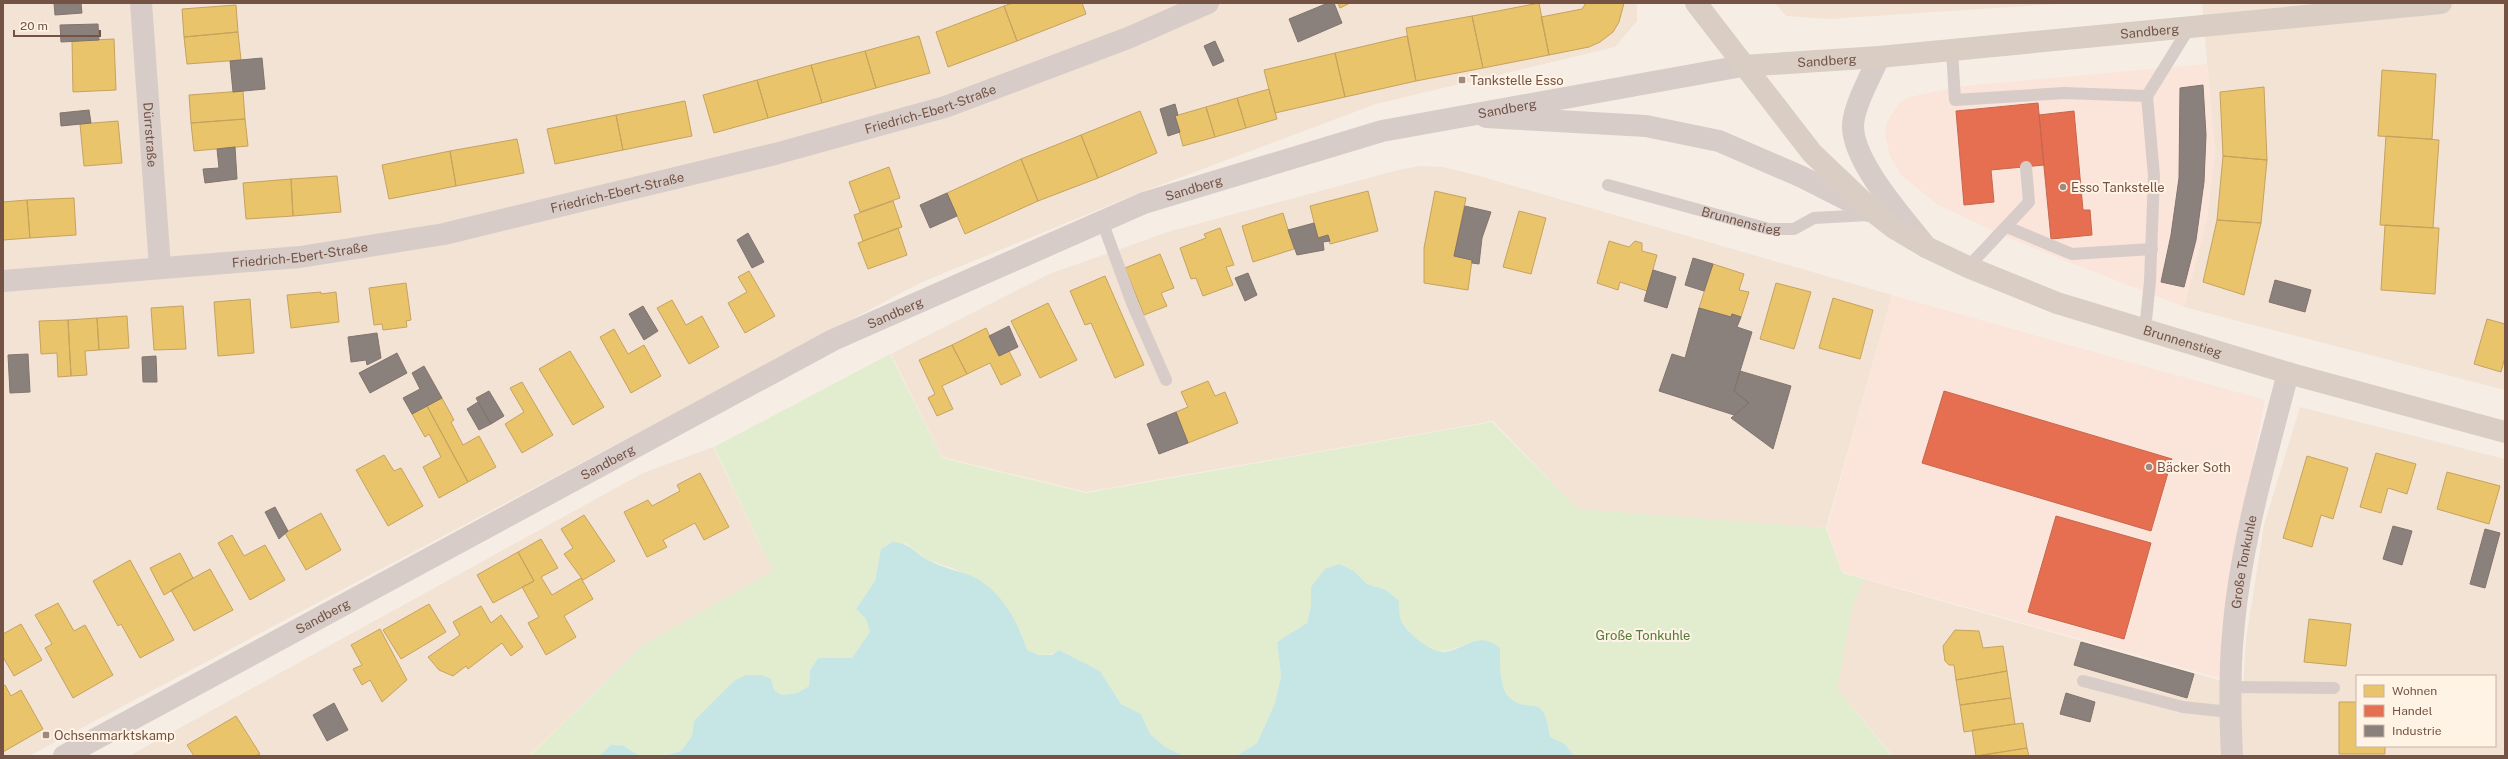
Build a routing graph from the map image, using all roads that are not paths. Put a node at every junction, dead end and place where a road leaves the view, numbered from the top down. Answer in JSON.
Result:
{"nodes":[{"id":1,"x":141,"y":3,"type":"edge"},
{"id":2,"x":1208,"y":3,"type":"edge"},
{"id":3,"x":1696,"y":3,"type":"edge"},
{"id":4,"x":2441,"y":3,"type":"edge"},
{"id":5,"x":2310,"y":9,"type":"edge"},
{"id":6,"x":2189,"y":28,"type":"junction"},
{"id":7,"x":1952,"y":50,"type":"junction"},
{"id":8,"x":1880,"y":57,"type":"junction"},
{"id":9,"x":1742,"y":66,"type":"junction"},
{"id":10,"x":2147,"y":96,"type":"junction"},
{"id":11,"x":1463,"y":116,"type":"junction"},
{"id":12,"x":2026,"y":168,"type":"dead end"},
{"id":13,"x":1608,"y":185,"type":"dead end"},
{"id":14,"x":1876,"y":214,"type":"junction"},
{"id":15,"x":1102,"y":221,"type":"junction"},
{"id":16,"x":2008,"y":227,"type":"junction"},
{"id":17,"x":1926,"y":247,"type":"junction"},
{"id":18,"x":2152,"y":249,"type":"junction"},
{"id":19,"x":160,"y":267,"type":"junction"},
{"id":20,"x":1968,"y":267,"type":"junction"},
{"id":21,"x":3,"y":281,"type":"edge"},
{"id":22,"x":2145,"y":330,"type":"junction"},
{"id":23,"x":2288,"y":373,"type":"junction"},
{"id":24,"x":1166,"y":380,"type":"dead end"},
{"id":25,"x":2505,"y":432,"type":"edge"},
{"id":26,"x":2083,"y":681,"type":"dead end"},
{"id":27,"x":2229,"y":687,"type":"junction"},
{"id":28,"x":2334,"y":688,"type":"dead end"},
{"id":29,"x":2230,"y":712,"type":"junction"},
{"id":30,"x":64,"y":756,"type":"edge"},
{"id":31,"x":2232,"y":756,"type":"edge"}],
"edges":[{"from":1,"to":19,"type":"street","name":"Dürrstraße"},
{"from":2,"to":19,"type":"street","name":"Friedrich-Ebert-Straße"},
{"from":3,"to":9,"type":"main road","name":"Brunnenstieg"},
{"from":4,"to":5,"type":"main road","name":"Sandberg"},
{"from":5,"to":6,"type":"main road","name":"Sandberg"},
{"from":6,"to":7,"type":"main road","name":"Sandberg"},
{"from":6,"to":10,"type":"lane"},
{"from":7,"to":8,"type":"main road","name":"Sandberg"},
{"from":7,"to":10,"type":"lane"},
{"from":8,"to":9,"type":"main road","name":"Sandberg"},
{"from":8,"to":17,"type":"street"},
{"from":9,"to":11,"type":"street","name":"Sandberg"},
{"from":9,"to":14,"type":"main road","name":"Brunnenstieg"},
{"from":10,"to":18,"type":"lane"},
{"from":11,"to":14,"type":"street"},
{"from":11,"to":15,"type":"street","name":"Sandberg"},
{"from":12,"to":16,"type":"lane"},
{"from":13,"to":14,"type":"lane","name":"Brunnenstieg"},
{"from":14,"to":17,"type":"main road","name":"Brunnenstieg"},
{"from":15,"to":24,"type":"lane"},
{"from":15,"to":30,"type":"street","name":"Sandberg"},
{"from":16,"to":18,"type":"lane"},
{"from":16,"to":20,"type":"lane"},
{"from":17,"to":20,"type":"main road","name":"Brunnenstieg"},
{"from":18,"to":22,"type":"lane"},
{"from":19,"to":21,"type":"street","name":"Friedrich-Ebert-Straße"},
{"from":20,"to":22,"type":"main road","name":"Brunnenstieg"},
{"from":22,"to":23,"type":"main road","name":"Brunnenstieg"},
{"from":23,"to":25,"type":"main road","name":"Brunnenstieg"},
{"from":23,"to":27,"type":"street","name":"Große Tonkuhle"},
{"from":26,"to":29,"type":"lane"},
{"from":27,"to":28,"type":"lane"},
{"from":27,"to":29,"type":"street","name":"Große Tonkuhle"},
{"from":29,"to":31,"type":"street","name":"Große Tonkuhle"}]}
